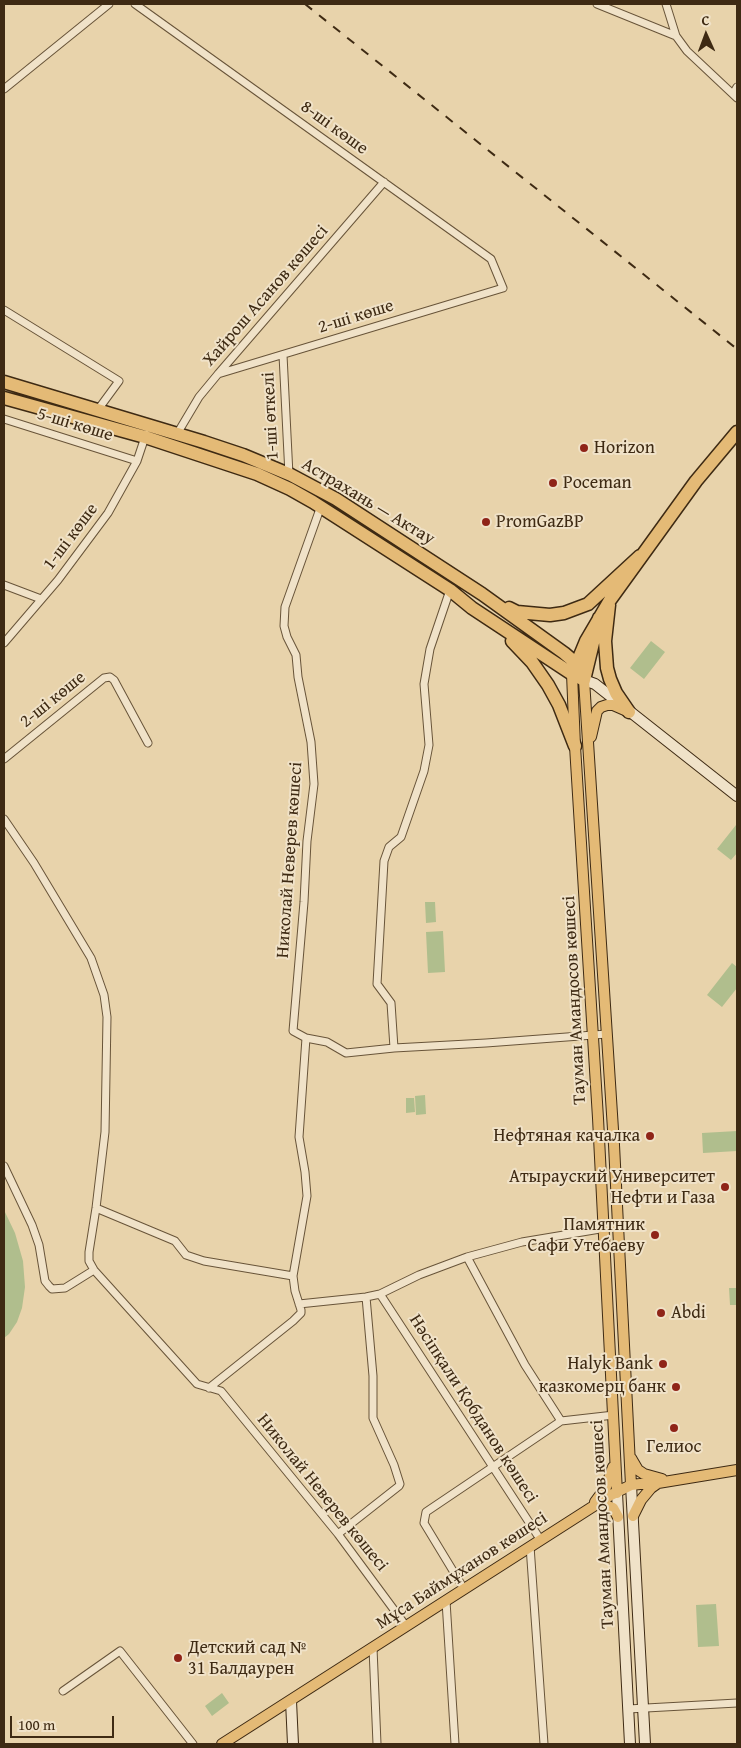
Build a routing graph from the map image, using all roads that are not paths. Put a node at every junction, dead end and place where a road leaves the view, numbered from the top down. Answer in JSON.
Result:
{"nodes":[{"id":1,"x":109,"y":4,"type":"edge"},
{"id":2,"x":135,"y":4,"type":"edge"},
{"id":3,"x":597,"y":4,"type":"edge"},
{"id":4,"x":666,"y":4,"type":"edge"},
{"id":5,"x":676,"y":36,"type":"junction"},
{"id":6,"x":737,"y":87,"type":"edge"},
{"id":7,"x":4,"y":89,"type":"edge"},
{"id":8,"x":735,"y":96,"type":"edge"},
{"id":9,"x":384,"y":182,"type":"junction"},
{"id":10,"x":503,"y":288,"type":"joint"},
{"id":11,"x":4,"y":310,"type":"edge"},
{"id":12,"x":283,"y":355,"type":"junction"},
{"id":13,"x":218,"y":374,"type":"junction"},
{"id":14,"x":4,"y":382,"type":"edge"},
{"id":15,"x":4,"y":398,"type":"edge"},
{"id":16,"x":97,"y":411,"type":"junction"},
{"id":17,"x":4,"y":419,"type":"edge"},
{"id":18,"x":89,"y":422,"type":"junction"},
{"id":19,"x":147,"y":431,"type":"junction"},
{"id":20,"x":737,"y":432,"type":"edge"},
{"id":21,"x":177,"y":434,"type":"junction"},
{"id":22,"x":137,"y":460,"type":"junction"},
{"id":23,"x":290,"y":475,"type":"junction"},
{"id":24,"x":320,"y":506,"type":"junction"},
{"id":25,"x":640,"y":556,"type":"junction"},
{"id":26,"x":4,"y":585,"type":"edge"},
{"id":27,"x":450,"y":590,"type":"junction"},
{"id":28,"x":482,"y":594,"type":"junction"},
{"id":29,"x":40,"y":599,"type":"junction"},
{"id":30,"x":610,"y":600,"type":"junction"},
{"id":31,"x":472,"y":608,"type":"junction"},
{"id":32,"x":4,"y":643,"type":"edge"},
{"id":33,"x":582,"y":674,"type":"junction"},
{"id":34,"x":629,"y":712,"type":"junction"},
{"id":35,"x":148,"y":743,"type":"dead end"},
{"id":36,"x":589,"y":745,"type":"junction"},
{"id":37,"x":575,"y":746,"type":"junction"},
{"id":38,"x":4,"y":759,"type":"edge"},
{"id":39,"x":737,"y":796,"type":"edge"},
{"id":40,"x":4,"y":819,"type":"edge"},
{"id":41,"x":607,"y":1034,"type":"junction"},
{"id":42,"x":593,"y":1035,"type":"junction"},
{"id":43,"x":306,"y":1038,"type":"junction"},
{"id":44,"x":394,"y":1048,"type":"junction"},
{"id":45,"x":4,"y":1166,"type":"edge"},
{"id":46,"x":96,"y":1208,"type":"junction"},
{"id":47,"x":618,"y":1226,"type":"junction"},
{"id":48,"x":603,"y":1227,"type":"junction"},
{"id":49,"x":467,"y":1257,"type":"junction"},
{"id":50,"x":94,"y":1270,"type":"junction"},
{"id":51,"x":293,"y":1276,"type":"junction"},
{"id":52,"x":380,"y":1294,"type":"junction"},
{"id":53,"x":366,"y":1297,"type":"junction"},
{"id":54,"x":299,"y":1304,"type":"junction"},
{"id":55,"x":209,"y":1388,"type":"junction"},
{"id":56,"x":614,"y":1416,"type":"junction"},
{"id":57,"x":561,"y":1421,"type":"junction"},
{"id":58,"x":629,"y":1453,"type":"junction"},
{"id":59,"x":616,"y":1459,"type":"junction"},
{"id":60,"x":494,"y":1468,"type":"junction"},
{"id":61,"x":737,"y":1470,"type":"edge"},
{"id":62,"x":670,"y":1481,"type":"junction"},
{"id":63,"x":658,"y":1483,"type":"junction"},
{"id":64,"x":631,"y":1486,"type":"junction"},
{"id":65,"x":617,"y":1492,"type":"junction"},
{"id":66,"x":595,"y":1505,"type":"junction"},
{"id":67,"x":633,"y":1516,"type":"junction"},
{"id":68,"x":618,"y":1517,"type":"junction"},
{"id":69,"x":338,"y":1534,"type":"junction"},
{"id":70,"x":540,"y":1539,"type":"junction"},
{"id":71,"x":530,"y":1546,"type":"junction"},
{"id":72,"x":464,"y":1589,"type":"junction"},
{"id":73,"x":446,"y":1601,"type":"junction"},
{"id":74,"x":406,"y":1626,"type":"junction"},
{"id":75,"x":373,"y":1648,"type":"junction"},
{"id":76,"x":63,"y":1691,"type":"dead end"},
{"id":77,"x":291,"y":1701,"type":"junction"},
{"id":78,"x":737,"y":1703,"type":"edge"},
{"id":79,"x":643,"y":1708,"type":"junction"},
{"id":80,"x":628,"y":1709,"type":"junction"},
{"id":81,"x":193,"y":1744,"type":"edge"},
{"id":82,"x":222,"y":1744,"type":"edge"},
{"id":83,"x":293,"y":1744,"type":"edge"},
{"id":84,"x":377,"y":1744,"type":"edge"},
{"id":85,"x":455,"y":1744,"type":"edge"},
{"id":86,"x":544,"y":1744,"type":"edge"},
{"id":87,"x":630,"y":1744,"type":"edge"},
{"id":88,"x":645,"y":1744,"type":"edge"}],
"edges":[{"from":1,"to":7,"type":"street"},
{"from":2,"to":9,"type":"street","name":"8-шi көше"},
{"from":3,"to":5,"type":"street"},
{"from":4,"to":5,"type":"street"},
{"from":5,"to":8,"type":"street"},
{"from":6,"to":8,"type":"street"},
{"from":9,"to":10,"type":"street","name":"8-шi көше"},
{"from":9,"to":13,"type":"street","name":"Хайрош Асанов көшесі"},
{"from":10,"to":12,"type":"street","name":"2-ші көше"},
{"from":11,"to":16,"type":"street"},
{"from":12,"to":13,"type":"street","name":"2-ші көше"},
{"from":12,"to":23,"type":"street","name":"1-ші өткелі"},
{"from":13,"to":21,"type":"street","name":"Хайрош Асанов көшесі"},
{"from":14,"to":16,"type":"highway","name":"Астрахань — Актау"},
{"from":15,"to":18,"type":"highway","name":"Астрахань — Актау"},
{"from":16,"to":18,"type":"street"},
{"from":16,"to":19,"type":"highway","name":"Астрахань — Актау"},
{"from":17,"to":22,"type":"street","name":"5-шi көше"},
{"from":18,"to":19,"type":"highway","name":"Астрахань — Актау"},
{"from":19,"to":21,"type":"highway","name":"Астрахань — Актау"},
{"from":19,"to":22,"type":"street","name":"1-ші көше"},
{"from":19,"to":24,"type":"highway","name":"Астрахань — Актау"},
{"from":20,"to":25,"type":"highway"},
{"from":21,"to":23,"type":"highway","name":"Астрахань — Актау"},
{"from":22,"to":29,"type":"street","name":"1-ші көше"},
{"from":23,"to":28,"type":"highway","name":"Астрахань — Актау"},
{"from":24,"to":27,"type":"highway","name":"Астрахань — Актау"},
{"from":24,"to":43,"type":"street","name":"Николай Неверев көшесі"},
{"from":25,"to":28,"type":"highway"},
{"from":25,"to":30,"type":"highway"},
{"from":26,"to":29,"type":"street"},
{"from":27,"to":31,"type":"highway","name":"Астрахань — Актау"},
{"from":27,"to":44,"type":"street"},
{"from":28,"to":31,"type":"highway"},
{"from":28,"to":33,"type":"highway","name":"Астрахань — Актау"},
{"from":29,"to":32,"type":"street","name":"1-ші көше"},
{"from":30,"to":33,"type":"highway"},
{"from":30,"to":34,"type":"highway"},
{"from":31,"to":33,"type":"highway","name":"Астрахань — Актау"},
{"from":31,"to":37,"type":"highway"},
{"from":33,"to":34,"type":"main road"},
{"from":33,"to":36,"type":"main road","name":"Тауман Амандосов көшесі"},
{"from":33,"to":37,"type":"main road","name":"Тауман Амандосов көшесі"},
{"from":34,"to":36,"type":"main road"},
{"from":34,"to":39,"type":"main road"},
{"from":35,"to":38,"type":"street","name":"2-ші көше"},
{"from":36,"to":41,"type":"main road","name":"Тауман Амандосов көшесі"},
{"from":37,"to":42,"type":"main road","name":"Тауман Амандосов көшесі"},
{"from":40,"to":46,"type":"street"},
{"from":41,"to":42,"type":"street"},
{"from":41,"to":47,"type":"main road","name":"Тауман Амандосов көшесі"},
{"from":42,"to":44,"type":"street"},
{"from":42,"to":48,"type":"main road","name":"Тауман Амандосов көшесі"},
{"from":43,"to":44,"type":"street"},
{"from":43,"to":51,"type":"street"},
{"from":45,"to":50,"type":"street"},
{"from":46,"to":50,"type":"street"},
{"from":46,"to":51,"type":"street"},
{"from":47,"to":48,"type":"street"},
{"from":47,"to":58,"type":"main road","name":"Тауман Амандосов көшесі"},
{"from":48,"to":49,"type":"street"},
{"from":48,"to":56,"type":"main road","name":"Тауман Амандосов көшесі"},
{"from":49,"to":52,"type":"street"},
{"from":49,"to":57,"type":"street","name":"Тауман Амандосов көшесі"},
{"from":50,"to":55,"type":"street","name":"Николай Неверев көшесі"},
{"from":51,"to":54,"type":"street"},
{"from":52,"to":53,"type":"street"},
{"from":52,"to":60,"type":"street","name":"Нәсіпқали Қобданов көшесі"},
{"from":53,"to":54,"type":"street"},
{"from":53,"to":69,"type":"street"},
{"from":54,"to":55,"type":"street"},
{"from":55,"to":69,"type":"street","name":"Николай Неверев көшесі"},
{"from":56,"to":57,"type":"street"},
{"from":56,"to":59,"type":"main road","name":"Тауман Амандосов көшесі"},
{"from":57,"to":60,"type":"street"},
{"from":58,"to":62,"type":"main road"},
{"from":58,"to":64,"type":"main road","name":"Тауман Амандосов көшесі"},
{"from":59,"to":65,"type":"main road","name":"Тауман Амандосов көшесі"},
{"from":59,"to":66,"type":"main road"},
{"from":60,"to":70,"type":"street","name":"Нәсіпқали Қобданов көшесі"},
{"from":60,"to":72,"type":"street"},
{"from":61,"to":62,"type":"main road","name":"Мұса Баймұханов көшесі"},
{"from":62,"to":63,"type":"main road","name":"Мұса Баймұханов көшесі"},
{"from":63,"to":64,"type":"main road","name":"Мұса Баймұханов көшесі"},
{"from":63,"to":67,"type":"main road"},
{"from":64,"to":65,"type":"main road","name":"Мұса Баймұханов көшесі"},
{"from":64,"to":67,"type":"main road","name":"Тауман Амандосов көшесі"},
{"from":65,"to":66,"type":"main road","name":"Мұса Баймұханов көшесі"},
{"from":65,"to":68,"type":"main road","name":"Тауман Амандосов көшесі"},
{"from":66,"to":68,"type":"main road"},
{"from":66,"to":70,"type":"main road","name":"Мұса Баймұханов көшесі"},
{"from":67,"to":79,"type":"main road","name":"Тауман Амандосов көшесі"},
{"from":68,"to":80,"type":"main road","name":"Тауман Амандосов көшесі"},
{"from":69,"to":74,"type":"street","name":"Николай Неверев көшесі"},
{"from":70,"to":71,"type":"main road","name":"Мұса Баймұханов көшесі"},
{"from":71,"to":72,"type":"main road","name":"Мұса Баймұханов көшесі"},
{"from":71,"to":86,"type":"street"},
{"from":72,"to":73,"type":"main road","name":"Мұса Баймұханов көшесі"},
{"from":73,"to":74,"type":"main road","name":"Мұса Баймұханов көшесі"},
{"from":73,"to":85,"type":"street"},
{"from":74,"to":75,"type":"main road","name":"Мұса Баймұханов көшесі"},
{"from":75,"to":77,"type":"main road","name":"Мұса Баймұханов көшесі"},
{"from":75,"to":84,"type":"street"},
{"from":76,"to":81,"type":"street"},
{"from":77,"to":82,"type":"main road","name":"Мұса Баймұханов көшесі"},
{"from":77,"to":83,"type":"main road"},
{"from":78,"to":79,"type":"street"},
{"from":79,"to":80,"type":"street"},
{"from":79,"to":88,"type":"main road","name":"Тауман Амандосов көшесі"},
{"from":80,"to":87,"type":"main road","name":"Тауман Амандосов көшесі"}]}
